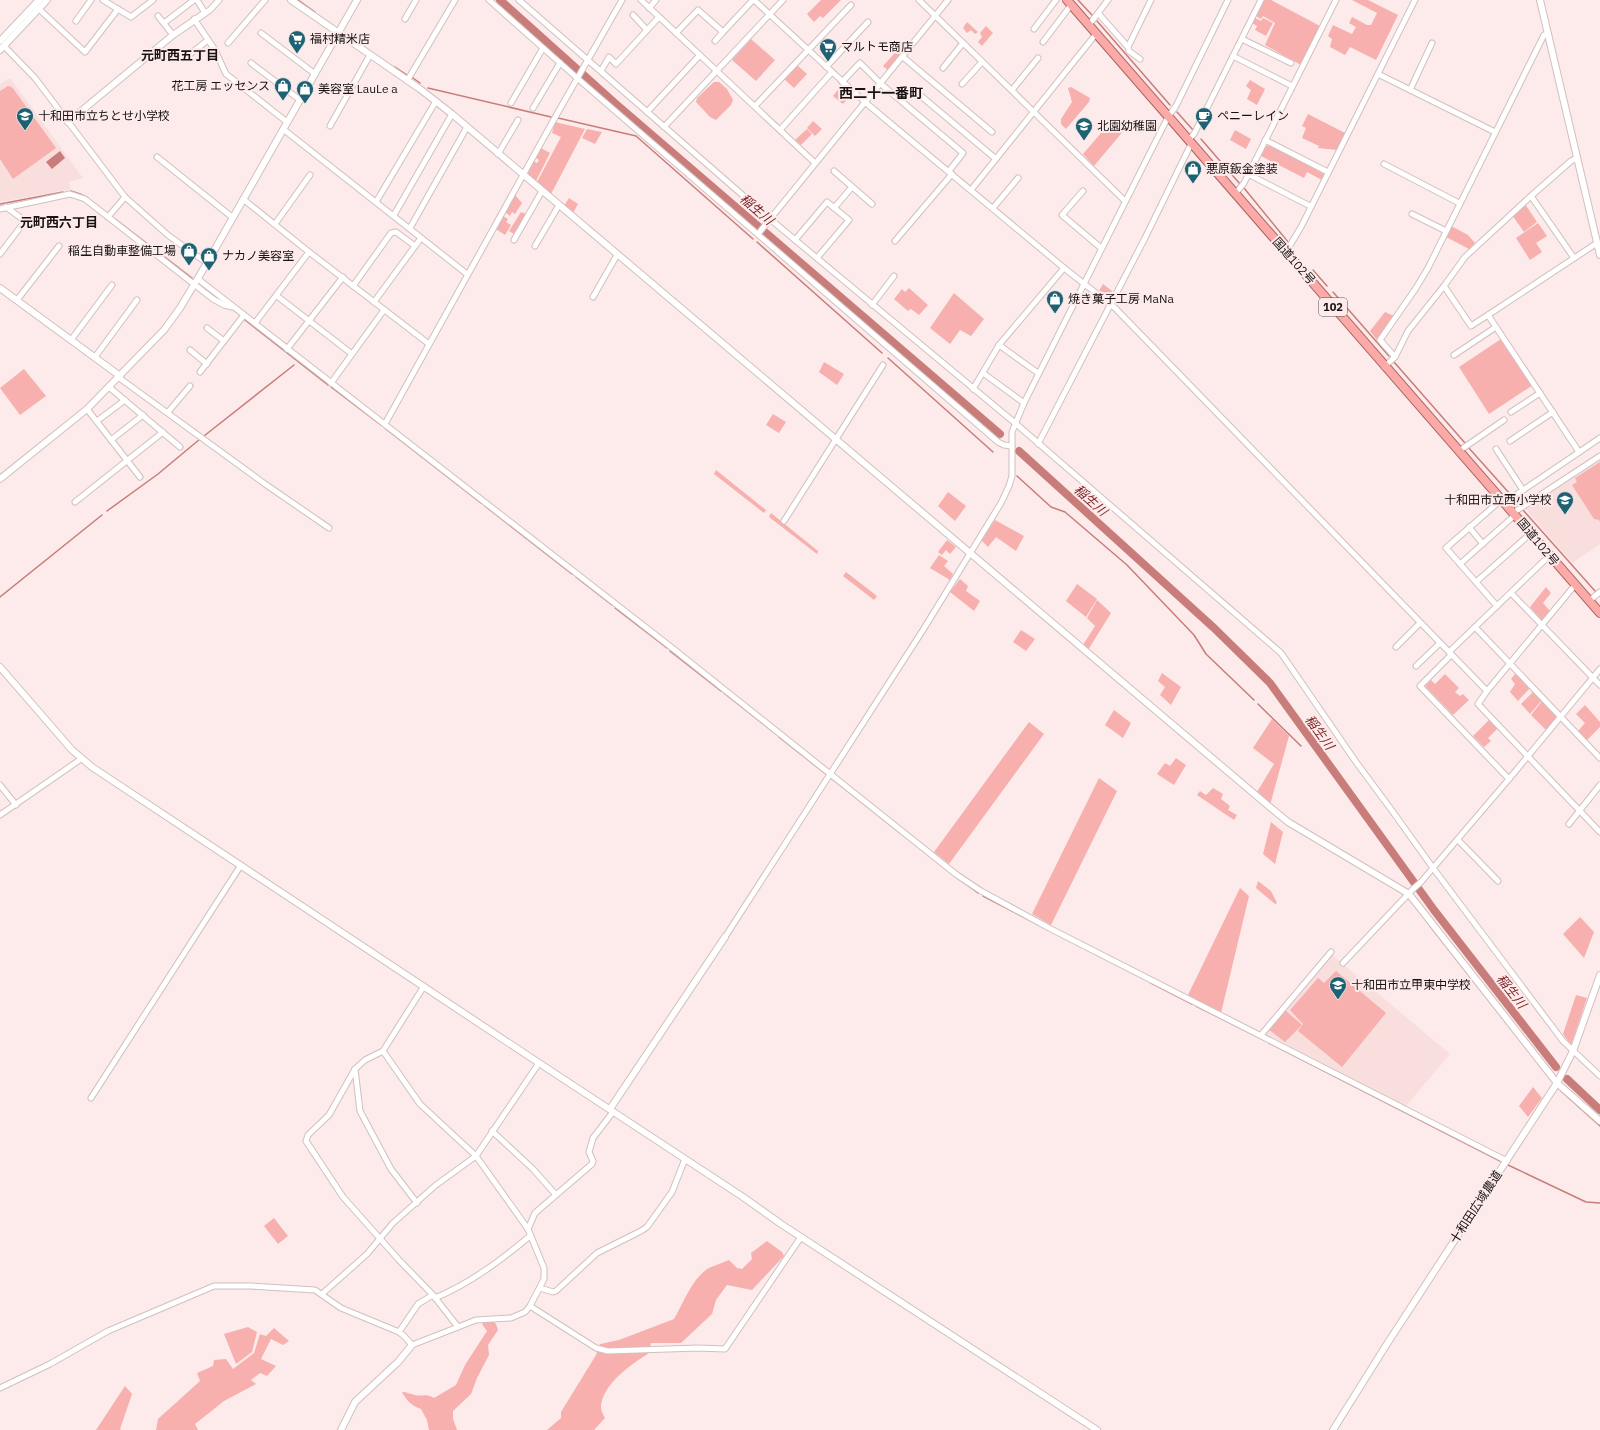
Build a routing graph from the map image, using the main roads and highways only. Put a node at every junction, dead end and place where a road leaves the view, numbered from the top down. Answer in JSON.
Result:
{"nodes":[{"id":1,"x":1069,"y":3,"type":"edge"},
{"id":2,"x":1600,"y":613,"type":"edge"}],
"edges":[{"from":1,"to":2,"type":"highway","name":"国道102号","number":"102"}]}
